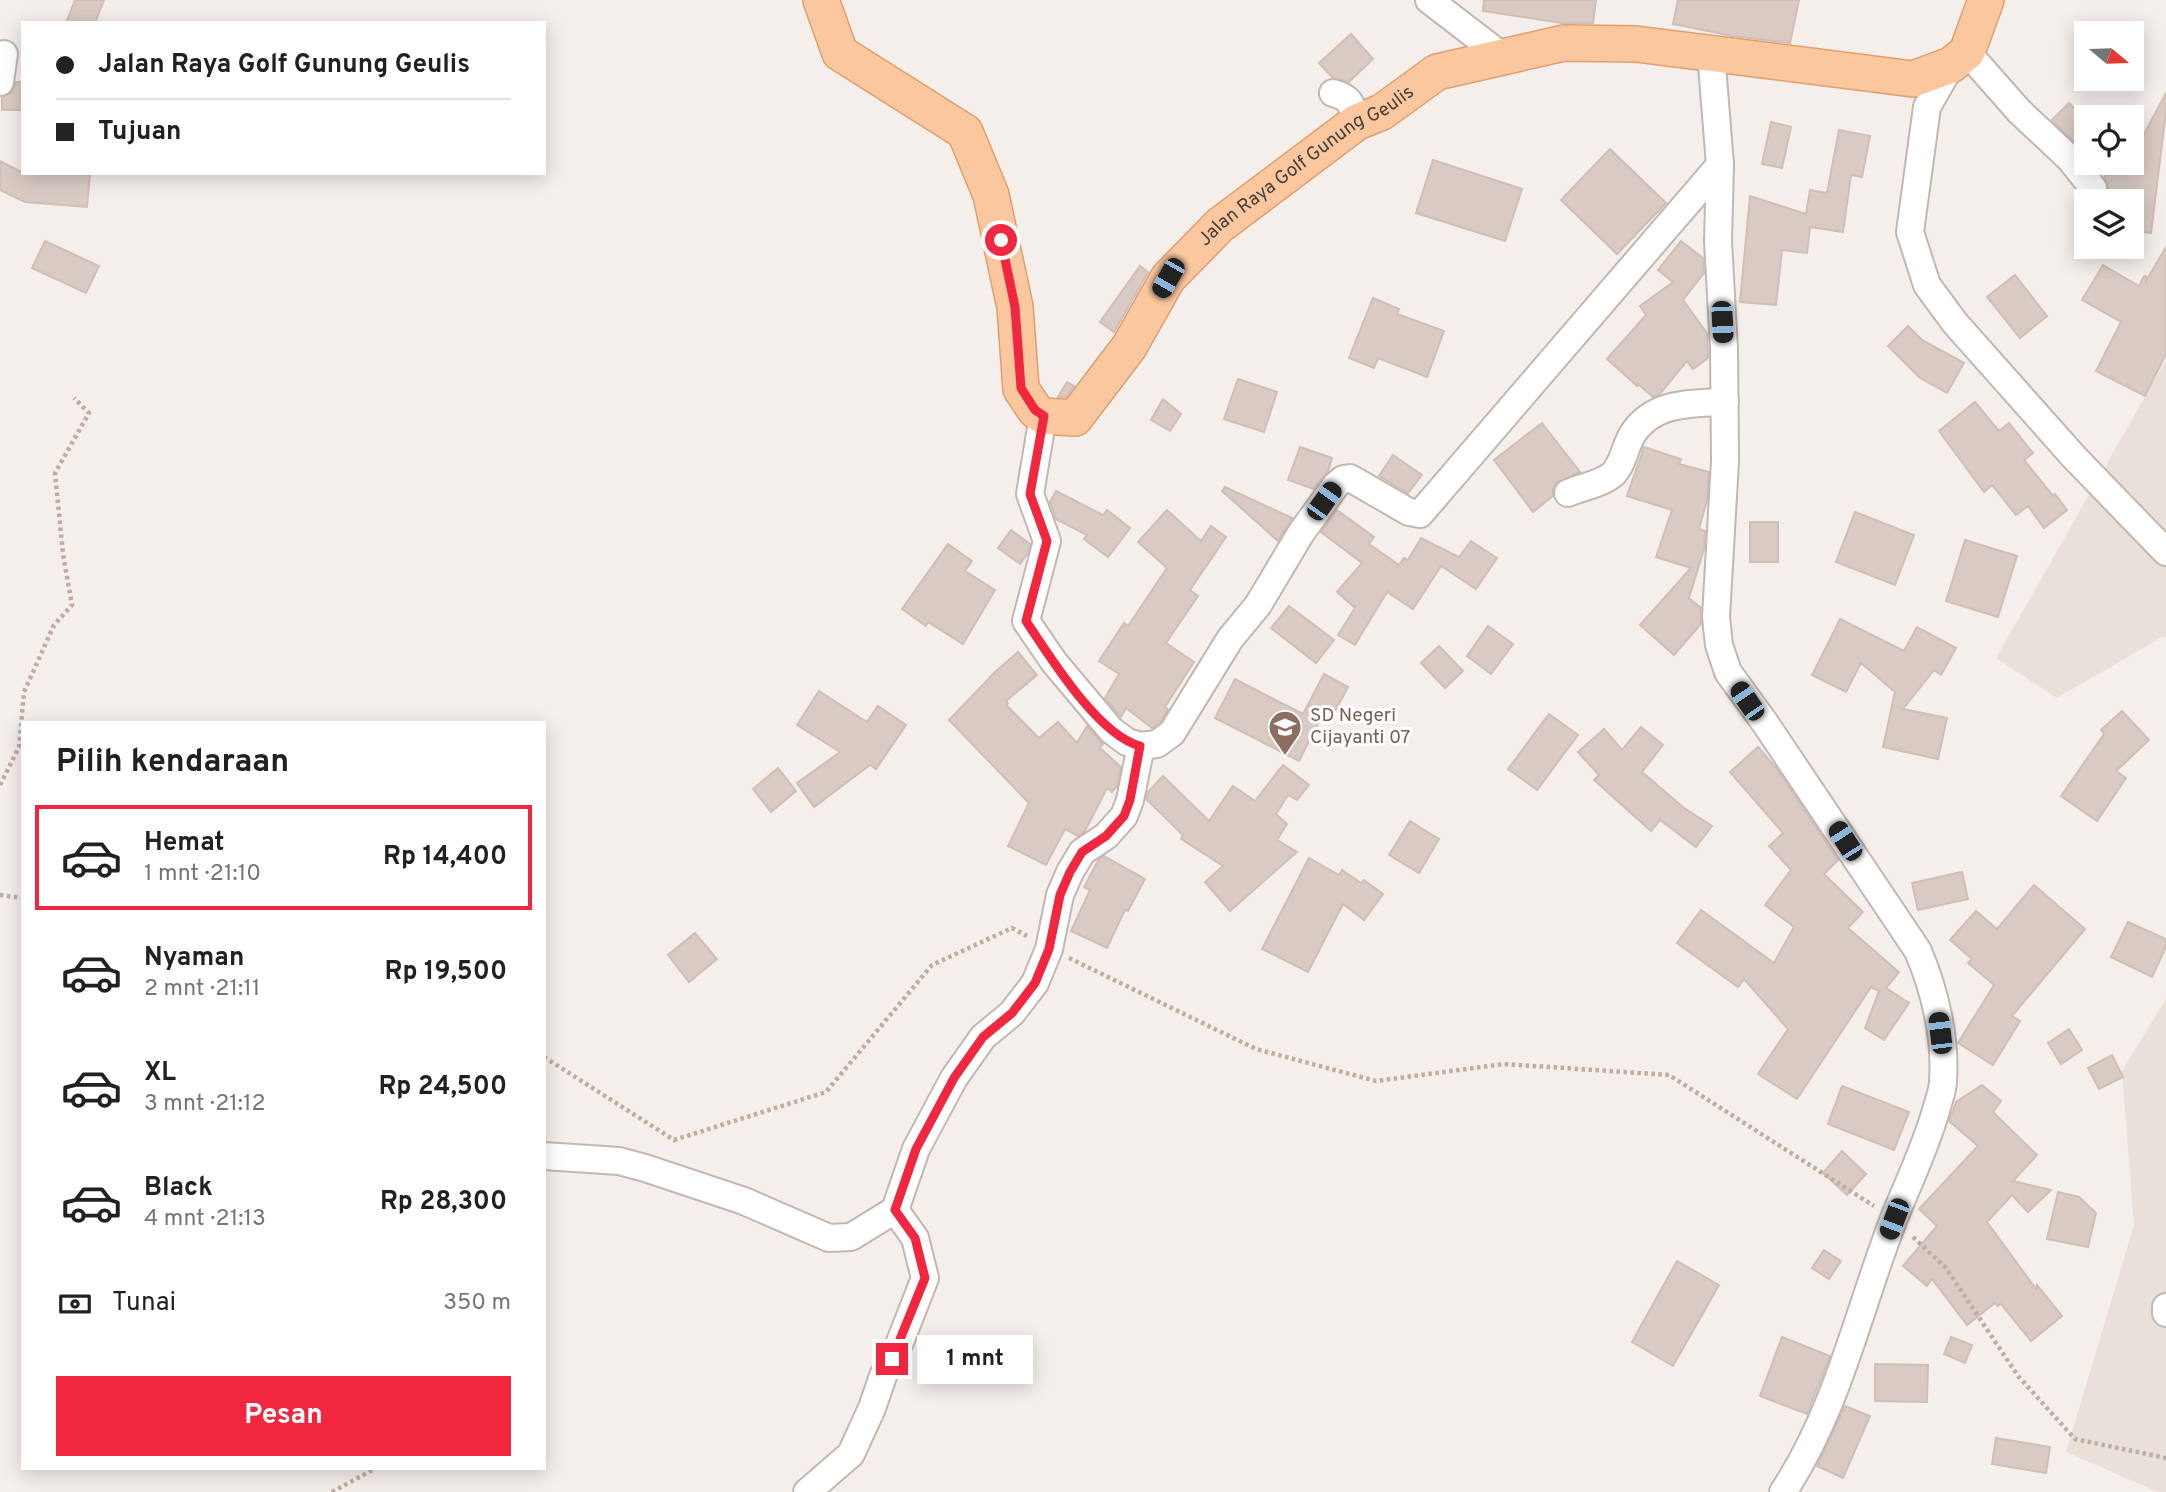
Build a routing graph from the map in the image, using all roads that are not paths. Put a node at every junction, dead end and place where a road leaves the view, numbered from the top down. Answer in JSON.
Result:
{"nodes":[{"id":1,"x":1429,"y":0,"type":"edge"},
{"id":2,"x":1986,"y":0,"type":"edge"},
{"id":3,"x":829,"y":5,"type":"edge"},
{"id":4,"x":1711,"y":53,"type":"junction"},
{"id":5,"x":9,"y":55,"type":"edge"},
{"id":6,"x":1502,"y":56,"type":"junction"},
{"id":7,"x":1959,"y":58,"type":"junction"},
{"id":8,"x":0,"y":82,"type":"edge"},
{"id":9,"x":1333,"y":93,"type":"dead end"},
{"id":10,"x":1357,"y":122,"type":"junction"},
{"id":11,"x":1720,"y":165,"type":"junction"},
{"id":12,"x":2093,"y":188,"type":"dead end"},
{"id":13,"x":1725,"y":402,"type":"junction"},
{"id":14,"x":1044,"y":416,"type":"junction"},
{"id":15,"x":1568,"y":493,"type":"dead end"},
{"id":16,"x":2166,"y":552,"type":"edge"},
{"id":17,"x":1140,"y":746,"type":"junction"},
{"id":18,"x":546,"y":1156,"type":"edge"},
{"id":19,"x":895,"y":1210,"type":"junction"},
{"id":20,"x":2166,"y":1307,"type":"edge"},
{"id":21,"x":2166,"y":1313,"type":"edge"},
{"id":22,"x":807,"y":1492,"type":"edge"},
{"id":23,"x":1783,"y":1492,"type":"edge"}],
"edges":[{"from":1,"to":6,"type":"street"},
{"from":2,"to":7,"type":"main road"},
{"from":3,"to":14,"type":"main road"},
{"from":4,"to":6,"type":"main road","name":"Jalan Raya Golf Gunung Geulis"},
{"from":4,"to":7,"type":"main road","name":"Jalan Raya Golf Gunung Geulis"},
{"from":4,"to":11,"type":"street"},
{"from":5,"to":8,"type":"street"},
{"from":6,"to":10,"type":"main road","name":"Jalan Raya Golf Gunung Geulis"},
{"from":7,"to":12,"type":"street"},
{"from":7,"to":16,"type":"street"},
{"from":9,"to":10,"type":"street"},
{"from":10,"to":14,"type":"main road","name":"Jalan Raya Golf Gunung Geulis"},
{"from":11,"to":13,"type":"street"},
{"from":11,"to":17,"type":"street"},
{"from":13,"to":15,"type":"street"},
{"from":13,"to":23,"type":"street"},
{"from":14,"to":17,"type":"street"},
{"from":17,"to":19,"type":"street"},
{"from":18,"to":19,"type":"street"},
{"from":19,"to":22,"type":"street"},
{"from":20,"to":21,"type":"street"}]}
